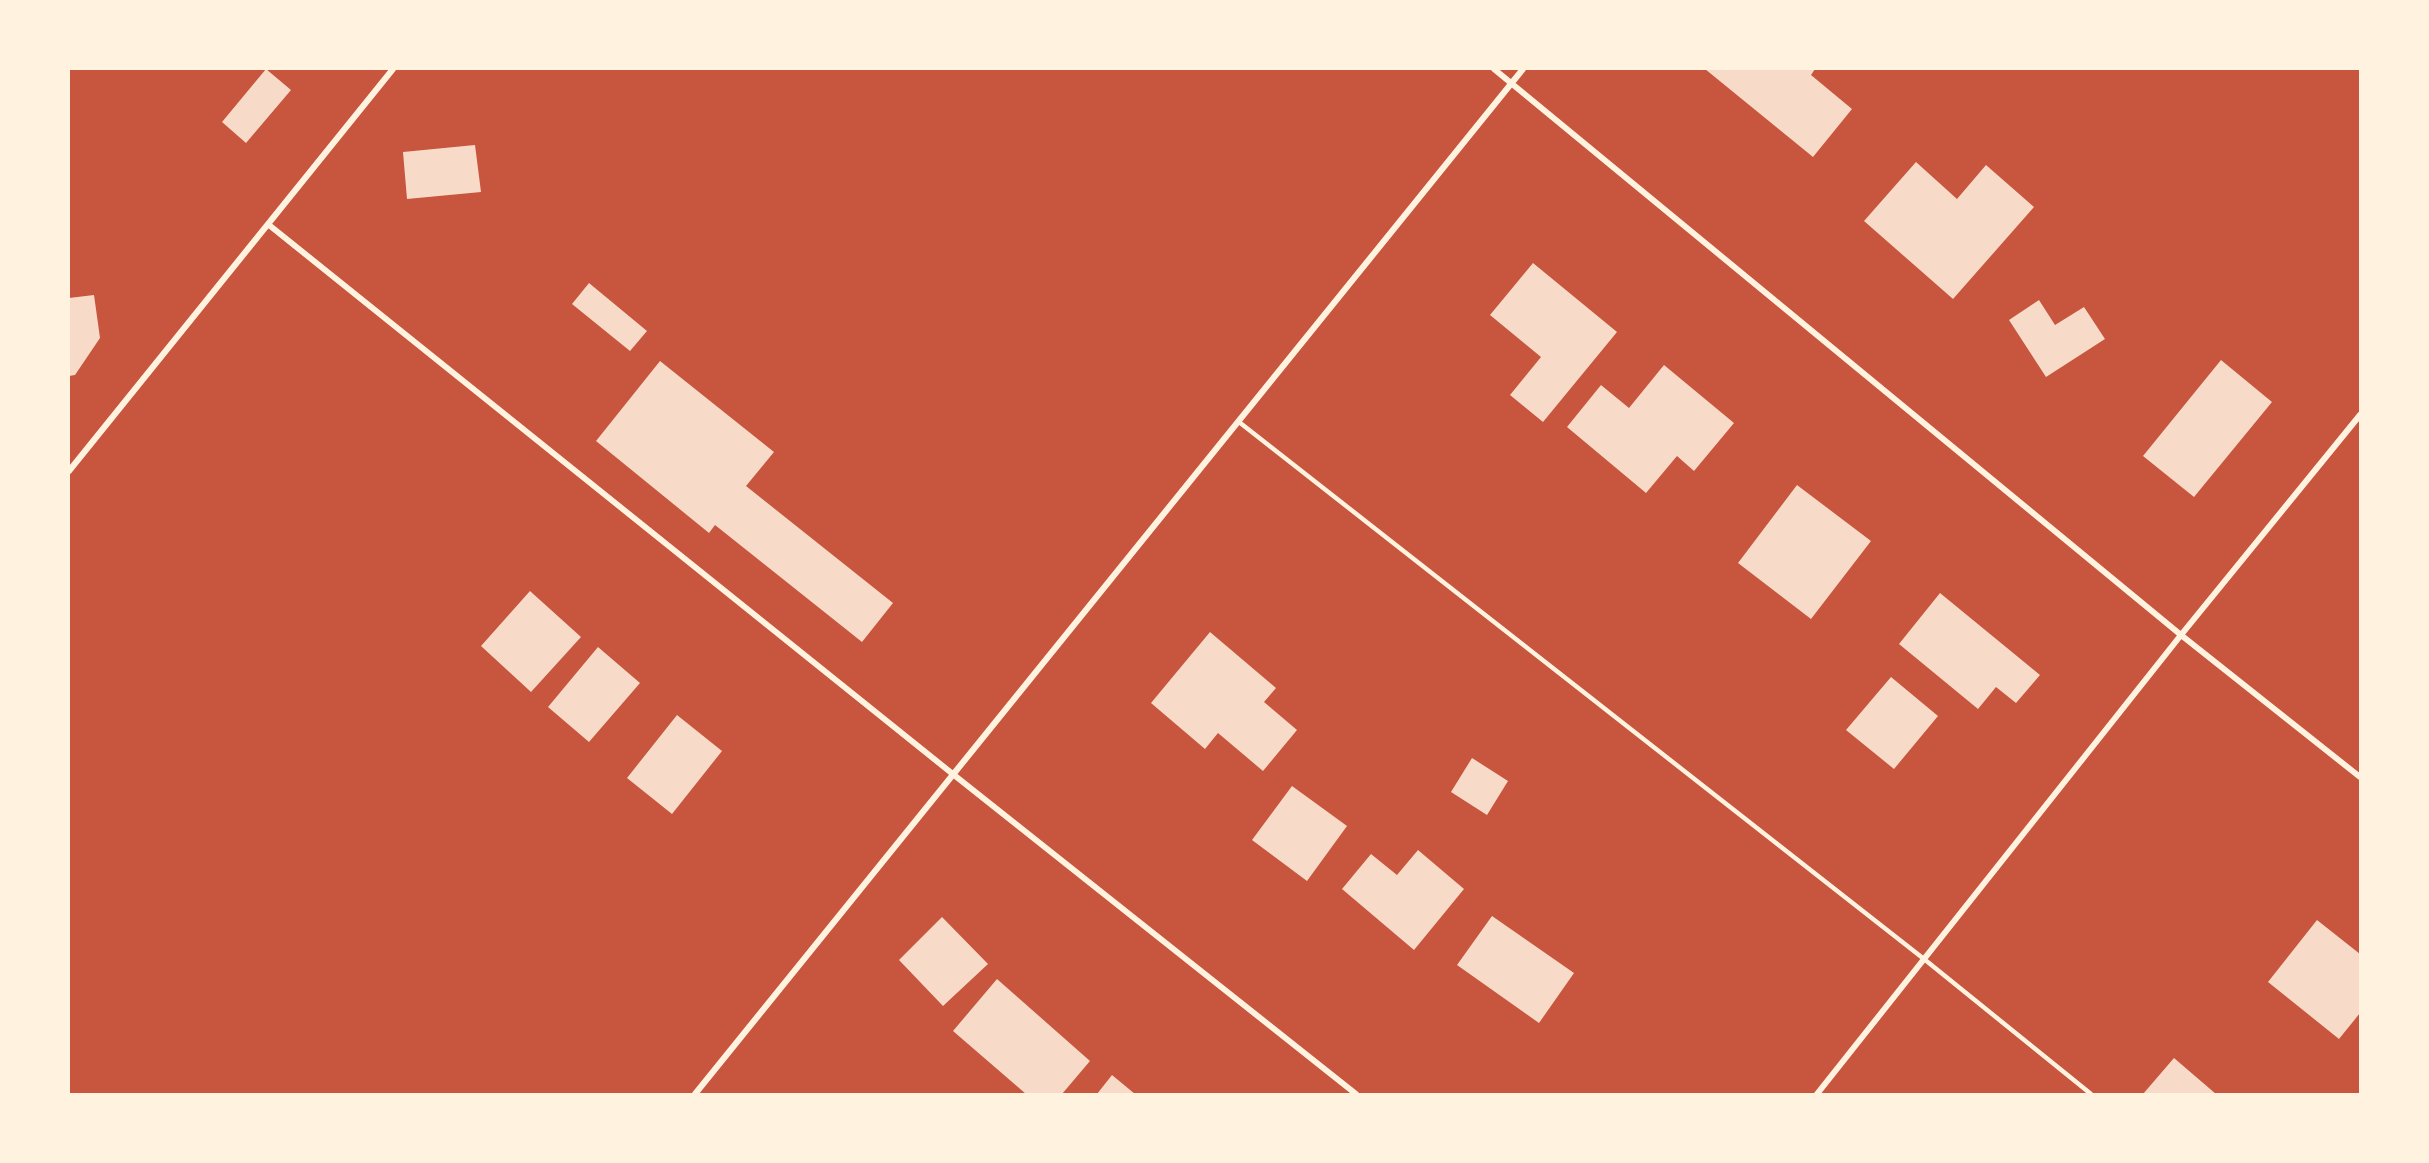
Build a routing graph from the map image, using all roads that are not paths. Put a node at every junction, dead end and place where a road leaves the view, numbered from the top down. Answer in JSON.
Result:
{"nodes":[{"id":1,"x":393,"y":69,"type":"edge"},
{"id":2,"x":1494,"y":69,"type":"edge"},
{"id":3,"x":1523,"y":69,"type":"edge"},
{"id":4,"x":1512,"y":83,"type":"junction"},
{"id":5,"x":269,"y":225,"type":"junction"},
{"id":6,"x":2360,"y":415,"type":"edge"},
{"id":7,"x":1239,"y":422,"type":"junction"},
{"id":8,"x":69,"y":471,"type":"edge"},
{"id":9,"x":2181,"y":635,"type":"junction"},
{"id":10,"x":954,"y":775,"type":"junction"},
{"id":11,"x":2360,"y":777,"type":"edge"},
{"id":12,"x":1924,"y":959,"type":"junction"},
{"id":13,"x":695,"y":1094,"type":"edge"},
{"id":14,"x":1356,"y":1094,"type":"edge"},
{"id":15,"x":1817,"y":1094,"type":"edge"},
{"id":16,"x":2091,"y":1094,"type":"edge"}],
"edges":[{"from":1,"to":5,"type":"street"},
{"from":2,"to":4,"type":"street"},
{"from":3,"to":4,"type":"street"},
{"from":4,"to":7,"type":"street"},
{"from":4,"to":9,"type":"street"},
{"from":5,"to":8,"type":"street"},
{"from":5,"to":10,"type":"street"},
{"from":6,"to":9,"type":"street"},
{"from":7,"to":10,"type":"street"},
{"from":7,"to":12,"type":"lane"},
{"from":9,"to":11,"type":"street"},
{"from":9,"to":12,"type":"street"},
{"from":10,"to":13,"type":"street"},
{"from":10,"to":14,"type":"street"},
{"from":12,"to":15,"type":"street"},
{"from":12,"to":16,"type":"lane"}]}
